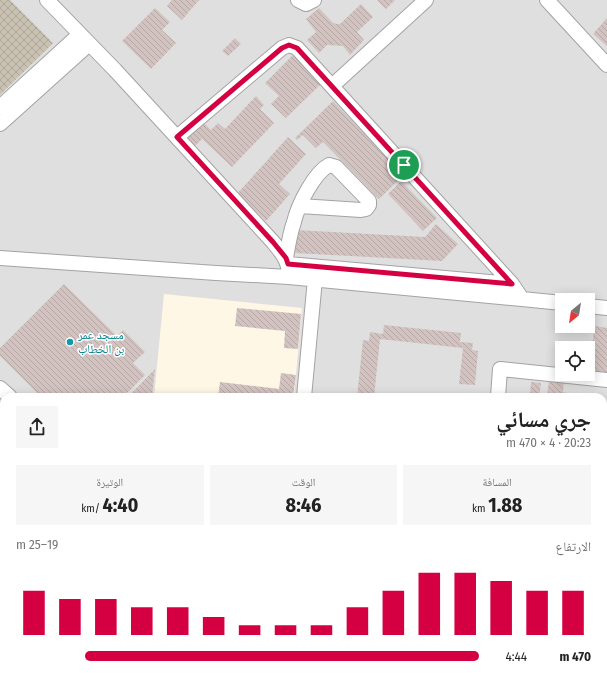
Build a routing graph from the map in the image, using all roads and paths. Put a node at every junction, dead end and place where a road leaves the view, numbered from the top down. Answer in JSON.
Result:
{"nodes":[{"id":1,"x":47,"y":0,"type":"edge"},
{"id":2,"x":298,"y":0,"type":"edge"},
{"id":3,"x":314,"y":0,"type":"edge"},
{"id":4,"x":426,"y":0,"type":"edge"},
{"id":5,"x":547,"y":0,"type":"edge"},
{"id":6,"x":84,"y":39,"type":"junction"},
{"id":7,"x":607,"y":65,"type":"edge"},
{"id":8,"x":332,"y":86,"type":"junction"},
{"id":9,"x":0,"y":107,"type":"edge"},
{"id":10,"x":0,"y":124,"type":"edge"},
{"id":11,"x":177,"y":137,"type":"junction"},
{"id":12,"x":300,"y":206,"type":"junction"},
{"id":13,"x":0,"y":258,"type":"edge"},
{"id":14,"x":288,"y":266,"type":"junction"},
{"id":15,"x":315,"y":279,"type":"junction"},
{"id":16,"x":512,"y":284,"type":"junction"},
{"id":17,"x":522,"y":298,"type":"junction"},
{"id":18,"x":555,"y":302,"type":"edge"},
{"id":19,"x":595,"y":307,"type":"edge"},
{"id":20,"x":607,"y":308,"type":"edge"},
{"id":21,"x":607,"y":380,"type":"edge"},
{"id":22,"x":304,"y":393,"type":"edge"},
{"id":23,"x":498,"y":393,"type":"edge"}],
"edges":[{"from":1,"to":6,"type":"street"},
{"from":2,"to":3,"type":"street"},
{"from":4,"to":8,"type":"street"},
{"from":5,"to":7,"type":"street"},
{"from":6,"to":9,"type":"street"},
{"from":6,"to":10,"type":"street"},
{"from":6,"to":11,"type":"street"},
{"from":8,"to":11,"type":"street"},
{"from":8,"to":16,"type":"street"},
{"from":11,"to":14,"type":"street"},
{"from":12,"to":12,"type":"street"},
{"from":12,"to":14,"type":"street"},
{"from":13,"to":14,"type":"street"},
{"from":14,"to":15,"type":"street"},
{"from":14,"to":16,"type":"street"},
{"from":15,"to":17,"type":"street"},
{"from":15,"to":22,"type":"street"},
{"from":16,"to":17,"type":"street"},
{"from":17,"to":18,"type":"street"},
{"from":19,"to":20,"type":"street"},
{"from":21,"to":23,"type":"street"}]}
